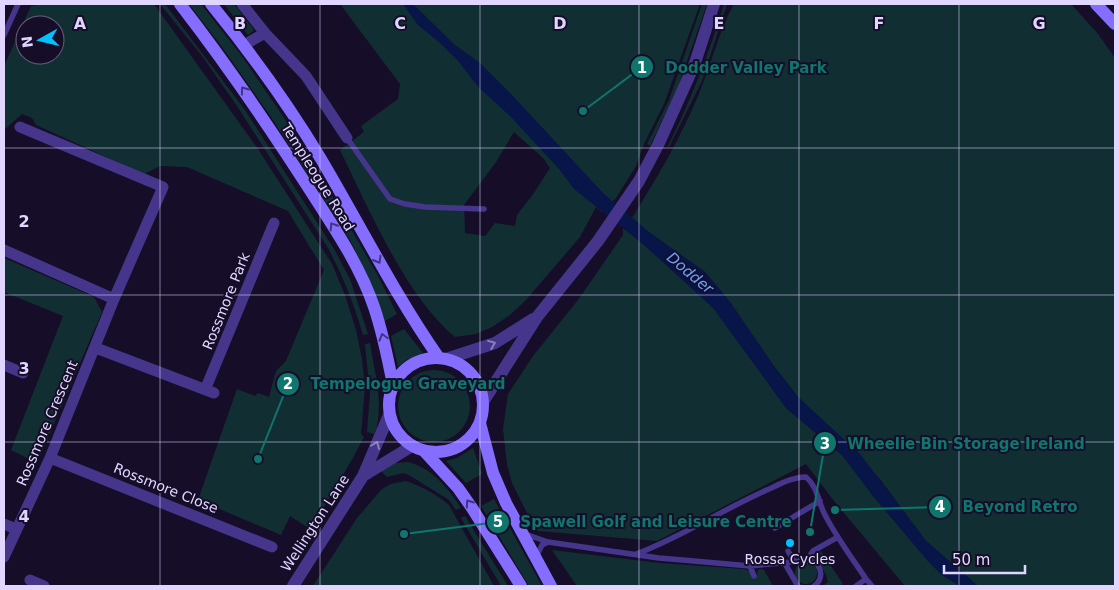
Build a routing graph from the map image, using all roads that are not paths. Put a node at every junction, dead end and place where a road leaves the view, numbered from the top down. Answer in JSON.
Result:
{"nodes":[{"id":1,"x":18,"y":4,"type":"edge"},
{"id":2,"x":180,"y":4,"type":"edge"},
{"id":3,"x":211,"y":4,"type":"edge"},
{"id":4,"x":242,"y":4,"type":"edge"},
{"id":5,"x":714,"y":4,"type":"edge"},
{"id":6,"x":1096,"y":4,"type":"edge"},
{"id":7,"x":1115,"y":24,"type":"edge"},
{"id":8,"x":265,"y":33,"type":"junction"},
{"id":9,"x":4,"y":35,"type":"edge"},
{"id":10,"x":244,"y":45,"type":"junction"},
{"id":11,"x":20,"y":127,"type":"dead end"},
{"id":12,"x":347,"y":138,"type":"joint"},
{"id":13,"x":484,"y":209,"type":"dead end"},
{"id":14,"x":274,"y":223,"type":"dead end"},
{"id":15,"x":4,"y":250,"type":"edge"},
{"id":16,"x":114,"y":299,"type":"junction"},
{"id":17,"x":537,"y":317,"type":"junction"},
{"id":18,"x":96,"y":348,"type":"junction"},
{"id":19,"x":442,"y":359,"type":"junction"},
{"id":20,"x":4,"y":365,"type":"edge"},
{"id":21,"x":23,"y":373,"type":"dead end"},
{"id":22,"x":393,"y":385,"type":"junction"},
{"id":23,"x":483,"y":402,"type":"junction"},
{"id":24,"x":389,"y":415,"type":"junction"},
{"id":25,"x":480,"y":424,"type":"junction"},
{"id":26,"x":412,"y":446,"type":"junction"},
{"id":27,"x":424,"y":451,"type":"junction"},
{"id":28,"x":50,"y":458,"type":"junction"},
{"id":29,"x":363,"y":476,"type":"junction"},
{"id":30,"x":820,"y":501,"type":"junction"},
{"id":31,"x":4,"y":524,"type":"edge"},
{"id":32,"x":775,"y":528,"type":"dead end"},
{"id":33,"x":16,"y":529,"type":"junction"},
{"id":34,"x":521,"y":532,"type":"junction"},
{"id":35,"x":838,"y":538,"type":"junction"},
{"id":36,"x":548,"y":542,"type":"junction"},
{"id":37,"x":272,"y":547,"type":"dead end"},
{"id":38,"x":788,"y":550,"type":"dead end"},
{"id":39,"x":634,"y":554,"type":"junction"},
{"id":40,"x":4,"y":557,"type":"edge"},
{"id":41,"x":808,"y":559,"type":"junction"},
{"id":42,"x":794,"y":561,"type":"junction"},
{"id":43,"x":784,"y":562,"type":"junction"},
{"id":44,"x":538,"y":563,"type":"junction"},
{"id":45,"x":750,"y":566,"type":"junction"},
{"id":46,"x":754,"y":576,"type":"dead end"},
{"id":47,"x":866,"y":579,"type":"junction"},
{"id":48,"x":30,"y":580,"type":"dead end"},
{"id":49,"x":44,"y":586,"type":"edge"},
{"id":50,"x":293,"y":586,"type":"edge"},
{"id":51,"x":521,"y":586,"type":"edge"},
{"id":52,"x":551,"y":586,"type":"edge"},
{"id":53,"x":798,"y":586,"type":"edge"},
{"id":54,"x":814,"y":586,"type":"edge"},
{"id":55,"x":856,"y":586,"type":"edge"},
{"id":56,"x":872,"y":586,"type":"edge"}],
"edges":[{"from":1,"to":9,"type":"lane"},
{"from":22,"to":2,"type":"main road","name":"Templeogue Road","one_way":true},
{"from":3,"to":10,"type":"main road","name":"Templeogue Road"},
{"from":4,"to":8,"type":"street"},
{"from":5,"to":17,"type":"street"},
{"from":6,"to":7,"type":"main road"},
{"from":8,"to":10,"type":"street"},
{"from":8,"to":12,"type":"street"},
{"from":10,"to":19,"type":"main road","name":"Templeogue Road","one_way":true},
{"from":11,"to":16,"type":"street","name":"Rossmore Crescent"},
{"from":12,"to":13,"type":"lane"},
{"from":14,"to":18,"type":"street","name":"Rossmore Park"},
{"from":15,"to":16,"type":"street"},
{"from":16,"to":18,"type":"street","name":"Rossmore Crescent"},
{"from":19,"to":17,"type":"street","one_way":true},
{"from":17,"to":23,"type":"street"},
{"from":18,"to":28,"type":"street","name":"Rossmore Crescent"},
{"from":19,"to":22,"type":"main road"},
{"from":19,"to":23,"type":"main road"},
{"from":20,"to":21,"type":"street"},
{"from":22,"to":24,"type":"main road"},
{"from":23,"to":25,"type":"main road"},
{"from":24,"to":26,"type":"main road"},
{"from":29,"to":24,"type":"street","name":"Wellington Lane","one_way":true},
{"from":25,"to":27,"type":"main road"},
{"from":25,"to":34,"type":"main road"},
{"from":26,"to":27,"type":"main road"},
{"from":26,"to":29,"type":"street","name":"Wellington Lane"},
{"from":51,"to":27,"type":"main road","one_way":true},
{"from":28,"to":33,"type":"street","name":"Rossmore Crescent"},
{"from":28,"to":37,"type":"street","name":"Rossmore Close"},
{"from":29,"to":50,"type":"street","name":"Wellington Lane"},
{"from":30,"to":32,"type":"lane"},
{"from":30,"to":35,"type":"lane"},
{"from":30,"to":39,"type":"lane"},
{"from":31,"to":33,"type":"street"},
{"from":33,"to":40,"type":"street","name":"Rossmore Crescent"},
{"from":34,"to":36,"type":"lane"},
{"from":34,"to":44,"type":"main road"},
{"from":35,"to":41,"type":"lane"},
{"from":35,"to":47,"type":"lane"},
{"from":36,"to":39,"type":"lane"},
{"from":36,"to":44,"type":"lane"},
{"from":38,"to":42,"type":"lane"},
{"from":39,"to":45,"type":"lane"},
{"from":41,"to":42,"type":"lane"},
{"from":41,"to":54,"type":"lane"},
{"from":42,"to":43,"type":"lane"},
{"from":43,"to":45,"type":"lane"},
{"from":43,"to":53,"type":"lane"},
{"from":44,"to":52,"type":"main road"},
{"from":45,"to":46,"type":"lane"},
{"from":47,"to":55,"type":"lane"},
{"from":47,"to":56,"type":"lane"},
{"from":48,"to":49,"type":"street"}]}
